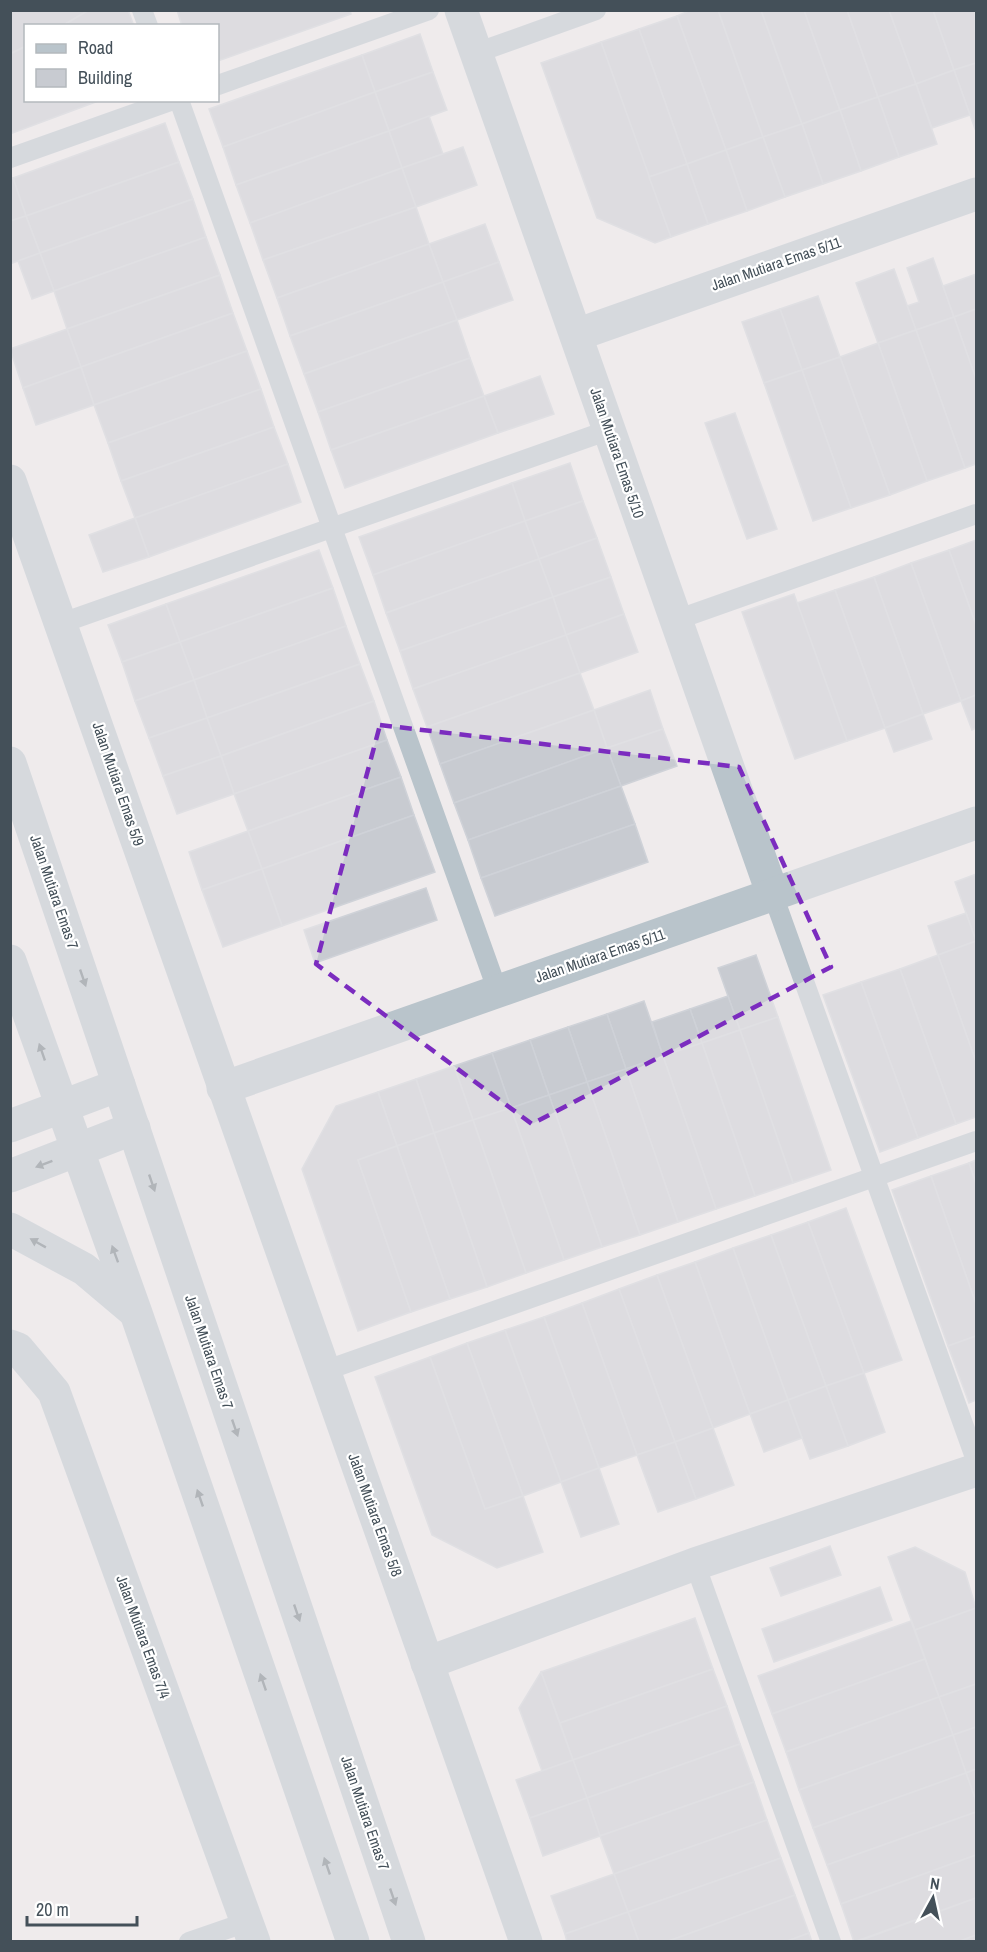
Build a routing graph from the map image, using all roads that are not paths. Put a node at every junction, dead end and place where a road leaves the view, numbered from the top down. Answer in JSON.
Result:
{"nodes":[{"id":1,"x":429,"y":10,"type":"edge"},
{"id":2,"x":461,"y":10,"type":"edge"},
{"id":3,"x":596,"y":10,"type":"edge"},
{"id":4,"x":476,"y":53,"type":"junction"},
{"id":5,"x":219,"y":85,"type":"edge"},
{"id":6,"x":166,"y":102,"type":"edge"},
{"id":7,"x":180,"y":102,"type":"edge"},
{"id":8,"x":10,"y":158,"type":"edge"},
{"id":9,"x":976,"y":194,"type":"edge"},
{"id":10,"x":576,"y":335,"type":"junction"},
{"id":11,"x":609,"y":430,"type":"junction"},
{"id":12,"x":10,"y":481,"type":"edge"},
{"id":13,"x":976,"y":514,"type":"edge"},
{"id":14,"x":332,"y":528,"type":"junction"},
{"id":15,"x":676,"y":620,"type":"junction"},
{"id":16,"x":62,"y":623,"type":"junction"},
{"id":17,"x":10,"y":763,"type":"edge"},
{"id":18,"x":976,"y":823,"type":"edge"},
{"id":19,"x":773,"y":895,"type":"junction"},
{"id":20,"x":14,"y":971,"type":"edge"},
{"id":21,"x":498,"y":992,"type":"junction"},
{"id":22,"x":10,"y":1038,"type":"edge"},
{"id":23,"x":119,"y":1085,"type":"junction"},
{"id":24,"x":223,"y":1088,"type":"junction"},
{"id":25,"x":62,"y":1107,"type":"junction"},
{"id":26,"x":10,"y":1126,"type":"edge"},
{"id":27,"x":134,"y":1128,"type":"junction"},
{"id":28,"x":976,"y":1141,"type":"edge"},
{"id":29,"x":76,"y":1151,"type":"junction"},
{"id":30,"x":10,"y":1176,"type":"edge"},
{"id":31,"x":875,"y":1177,"type":"junction"},
{"id":32,"x":10,"y":1229,"type":"edge"},
{"id":33,"x":136,"y":1313,"type":"junction"},
{"id":34,"x":10,"y":1346,"type":"edge"},
{"id":35,"x":324,"y":1371,"type":"junction"},
{"id":36,"x":976,"y":1460,"type":"edge"},
{"id":37,"x":976,"y":1470,"type":"edge"},
{"id":38,"x":695,"y":1564,"type":"junction"},
{"id":39,"x":428,"y":1663,"type":"junction"},
{"id":40,"x":250,"y":1932,"type":"edge"},
{"id":41,"x":189,"y":1941,"type":"edge"},
{"id":42,"x":353,"y":1941,"type":"edge"},
{"id":43,"x":409,"y":1941,"type":"edge"},
{"id":44,"x":526,"y":1941,"type":"edge"},
{"id":45,"x":831,"y":1941,"type":"edge"}],
"edges":[{"from":1,"to":5,"type":"lane"},
{"from":2,"to":4,"type":"street","name":"Jalan Mutiara Emas 5/10"},
{"from":3,"to":4,"type":"lane"},
{"from":4,"to":10,"type":"street","name":"Jalan Mutiara Emas 5/10"},
{"from":6,"to":8,"type":"lane"},
{"from":7,"to":14,"type":"lane"},
{"from":9,"to":10,"type":"street","name":"Jalan Mutiara Emas 5/11"},
{"from":10,"to":11,"type":"street","name":"Jalan Mutiara Emas 5/10"},
{"from":11,"to":14,"type":"lane"},
{"from":11,"to":15,"type":"street","name":"Jalan Mutiara Emas 5/10"},
{"from":12,"to":16,"type":"street","name":"Jalan Mutiara Emas 5/9"},
{"from":13,"to":15,"type":"lane"},
{"from":14,"to":16,"type":"lane"},
{"from":14,"to":21,"type":"lane"},
{"from":15,"to":19,"type":"street","name":"Jalan Mutiara Emas 5/10"},
{"from":16,"to":24,"type":"street","name":"Jalan Mutiara Emas 5/9"},
{"from":17,"to":23,"type":"street","name":"Jalan Mutiara Emas 7","one_way":true},
{"from":18,"to":19,"type":"street","name":"Jalan Mutiara Emas 5/11"},
{"from":19,"to":21,"type":"street","name":"Jalan Mutiara Emas 5/11"},
{"from":19,"to":31,"type":"lane"},
{"from":20,"to":22,"type":"street"},
{"from":25,"to":20,"type":"street","one_way":true},
{"from":21,"to":24,"type":"street","name":"Jalan Mutiara Emas 5/11"},
{"from":23,"to":25,"type":"street"},
{"from":23,"to":27,"type":"street","name":"Jalan Mutiara Emas 7"},
{"from":24,"to":35,"type":"street","name":"Jalan Mutiara Emas 5/8"},
{"from":25,"to":26,"type":"street"},
{"from":25,"to":29,"type":"street"},
{"from":27,"to":29,"type":"street"},
{"from":27,"to":43,"type":"street","name":"Jalan Mutiara Emas 7","one_way":true},
{"from":28,"to":31,"type":"lane"},
{"from":29,"to":30,"type":"street","one_way":true},
{"from":33,"to":29,"type":"street","one_way":true},
{"from":31,"to":35,"type":"lane"},
{"from":31,"to":36,"type":"lane"},
{"from":33,"to":32,"type":"street","one_way":true},
{"from":42,"to":33,"type":"street","one_way":true},
{"from":34,"to":40,"type":"street","name":"Jalan Mutiara Emas 7/4"},
{"from":35,"to":39,"type":"street","name":"Jalan Mutiara Emas 5/8"},
{"from":37,"to":38,"type":"street"},
{"from":38,"to":39,"type":"street"},
{"from":38,"to":45,"type":"lane"},
{"from":39,"to":44,"type":"street","name":"Jalan Mutiara Emas 5/8"},
{"from":40,"to":41,"type":"lane"}]}
